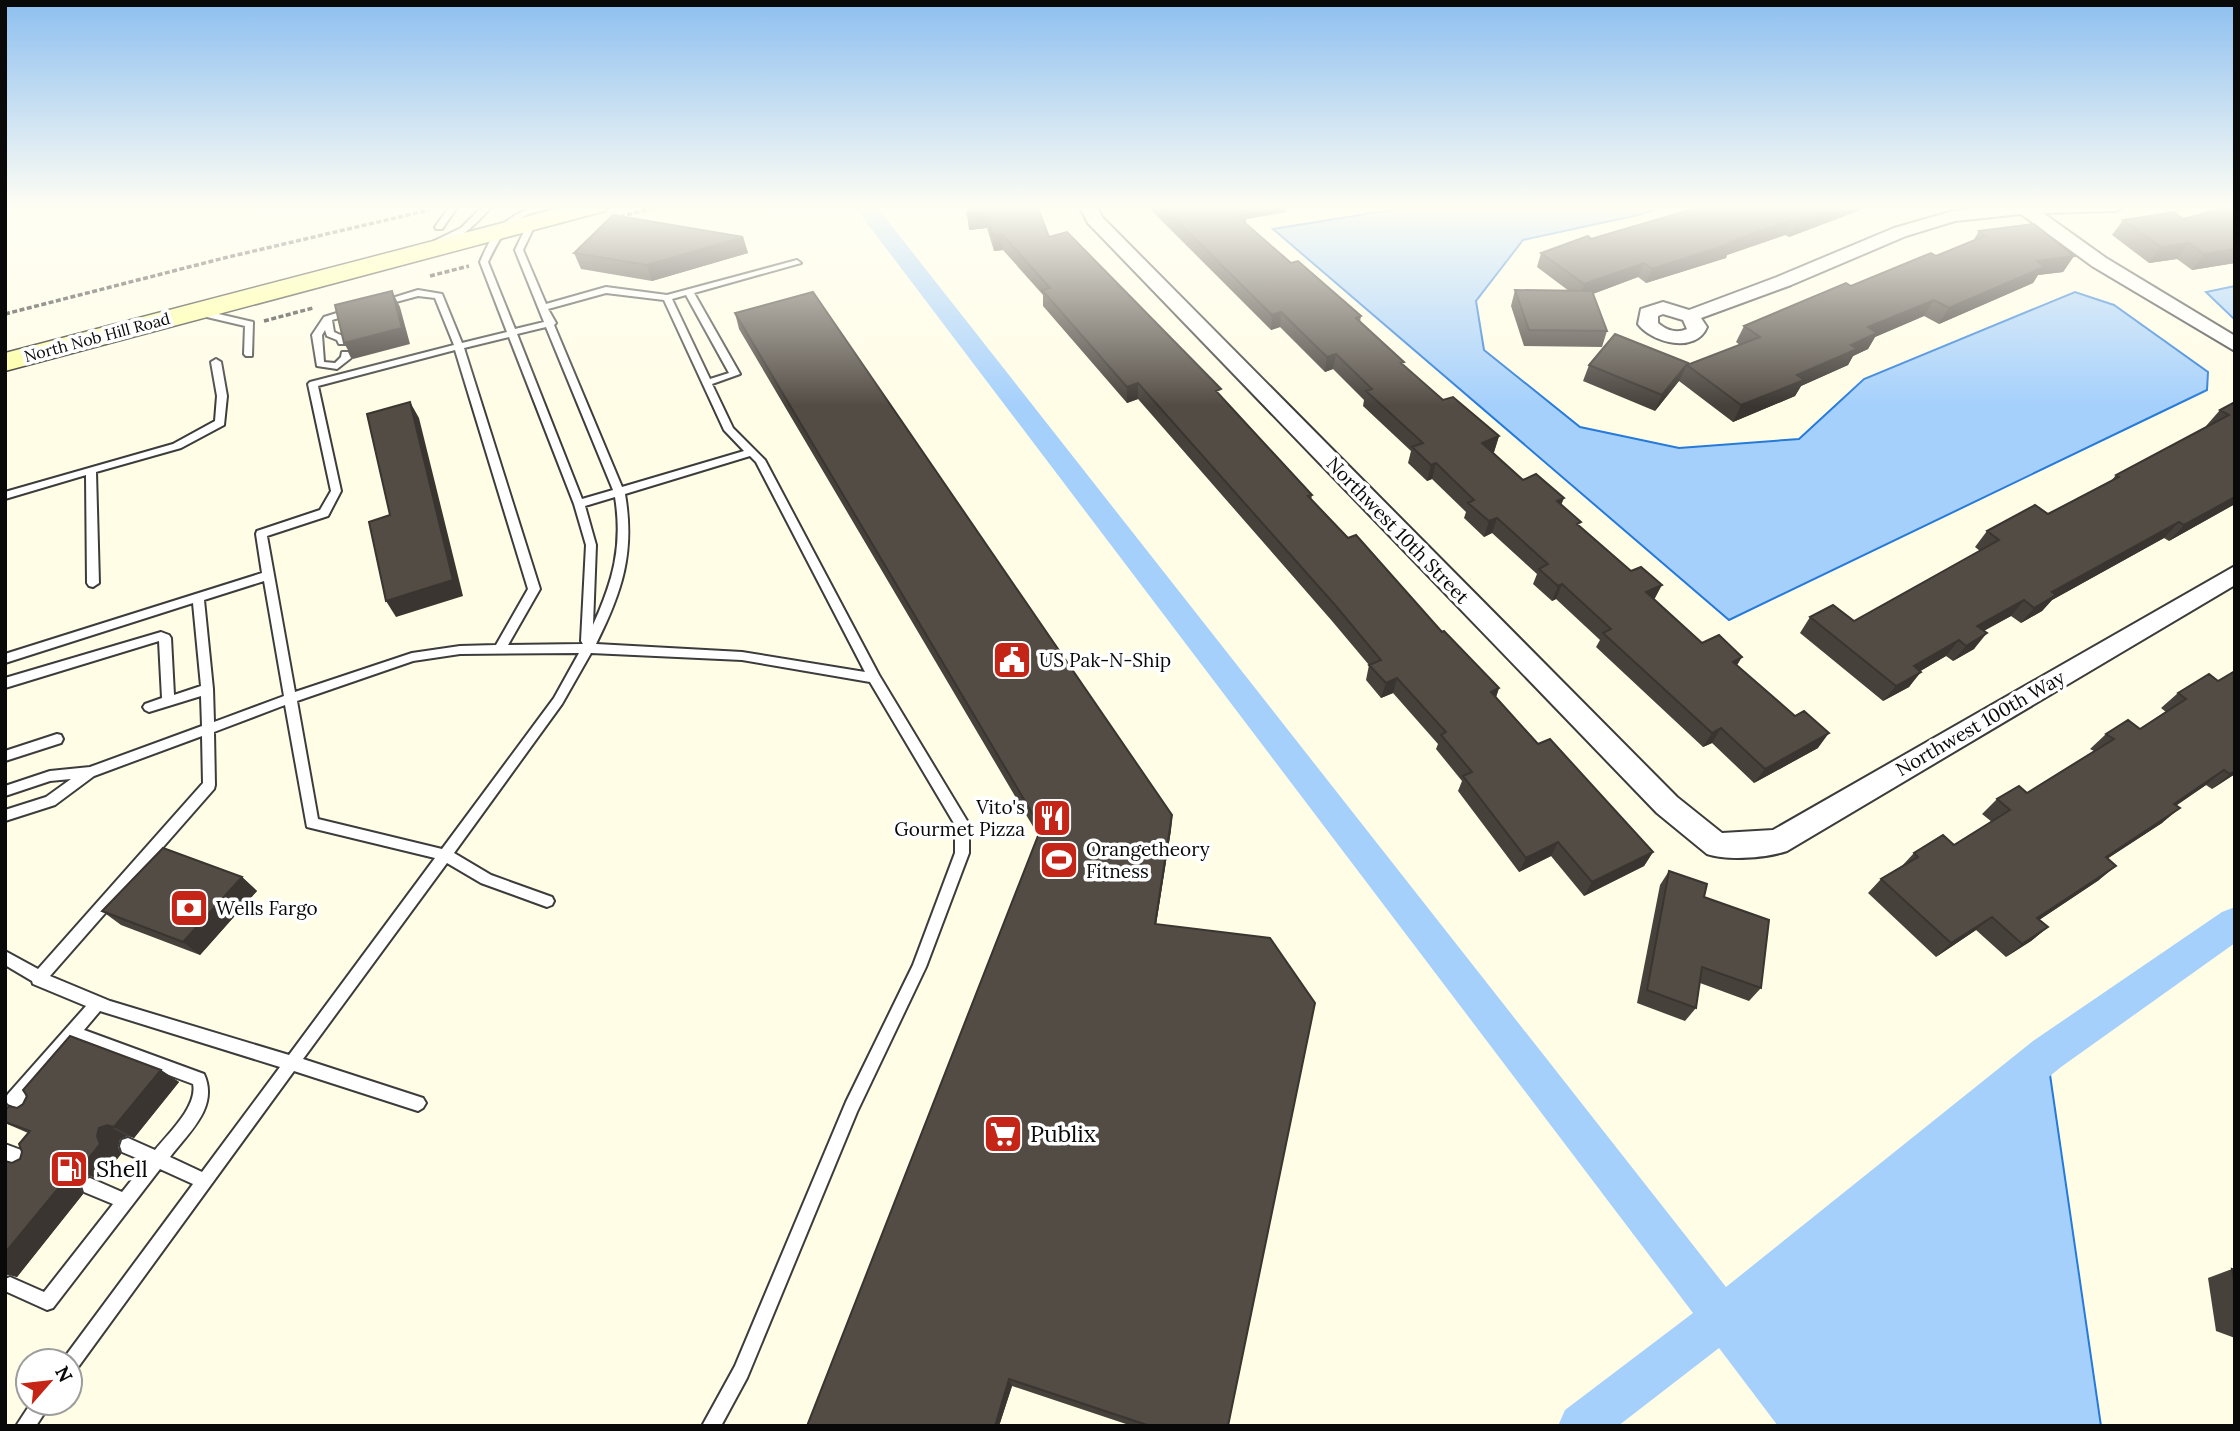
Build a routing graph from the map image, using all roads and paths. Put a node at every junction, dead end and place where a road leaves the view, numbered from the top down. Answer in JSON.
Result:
{"nodes":[{"id":1,"x":166,"y":273,"type":"edge"},
{"id":2,"x":254,"y":273,"type":"edge"},
{"id":3,"x":344,"y":273,"type":"edge"},
{"id":4,"x":488,"y":273,"type":"edge"},
{"id":5,"x":529,"y":273,"type":"edge"},
{"id":6,"x":761,"y":273,"type":"edge"},
{"id":7,"x":1146,"y":273,"type":"edge"},
{"id":8,"x":1803,"y":273,"type":"edge"},
{"id":9,"x":2117,"y":273,"type":"edge"},
{"id":10,"x":689,"y":292,"type":"junction"},
{"id":11,"x":667,"y":298,"type":"junction"},
{"id":12,"x":376,"y":305,"type":"edge"},
{"id":13,"x":544,"y":307,"type":"junction"},
{"id":14,"x":364,"y":308,"type":"edge"},
{"id":15,"x":196,"y":312,"type":"junction"},
{"id":16,"x":5,"y":314,"type":"edge"},
{"id":17,"x":1690,"y":316,"type":"dead end"},
{"id":18,"x":327,"y":319,"type":"junction"},
{"id":19,"x":551,"y":323,"type":"junction"},
{"id":20,"x":513,"y":333,"type":"junction"},
{"id":21,"x":5,"y":340,"type":"edge"},
{"id":22,"x":335,"y":340,"type":"edge"},
{"id":23,"x":2235,"y":345,"type":"edge"},
{"id":24,"x":459,"y":347,"type":"junction"},
{"id":25,"x":249,"y":354,"type":"dead end"},
{"id":26,"x":5,"y":362,"type":"edge"},
{"id":27,"x":216,"y":362,"type":"dead end"},
{"id":28,"x":339,"y":364,"type":"junction"},
{"id":29,"x":707,"y":383,"type":"junction"},
{"id":30,"x":752,"y":452,"type":"junction"},
{"id":31,"x":92,"y":470,"type":"junction"},
{"id":32,"x":619,"y":492,"type":"junction"},
{"id":33,"x":5,"y":496,"type":"edge"},
{"id":34,"x":579,"y":504,"type":"junction"},
{"id":35,"x":2235,"y":574,"type":"edge"},
{"id":36,"x":266,"y":576,"type":"junction"},
{"id":37,"x":93,"y":583,"type":"dead end"},
{"id":38,"x":198,"y":598,"type":"junction"},
{"id":39,"x":587,"y":648,"type":"junction"},
{"id":40,"x":500,"y":649,"type":"junction"},
{"id":41,"x":5,"y":659,"type":"edge"},
{"id":42,"x":874,"y":678,"type":"junction"},
{"id":43,"x":5,"y":683,"type":"edge"},
{"id":44,"x":207,"y":689,"type":"junction"},
{"id":45,"x":289,"y":699,"type":"junction"},
{"id":46,"x":167,"y":701,"type":"junction"},
{"id":47,"x":149,"y":707,"type":"dead end"},
{"id":48,"x":209,"y":728,"type":"junction"},
{"id":49,"x":57,"y":739,"type":"dead end"},
{"id":50,"x":5,"y":755,"type":"edge"},
{"id":51,"x":90,"y":772,"type":"junction"},
{"id":52,"x":5,"y":791,"type":"edge"},
{"id":53,"x":5,"y":816,"type":"edge"},
{"id":54,"x":1717,"y":845,"type":"joint"},
{"id":55,"x":445,"y":855,"type":"junction"},
{"id":56,"x":547,"y":901,"type":"dead end"},
{"id":57,"x":5,"y":957,"type":"edge"},
{"id":58,"x":38,"y":979,"type":"junction"},
{"id":59,"x":97,"y":1004,"type":"junction"},
{"id":60,"x":71,"y":1032,"type":"junction"},
{"id":61,"x":291,"y":1065,"type":"junction"},
{"id":62,"x":9,"y":1103,"type":"edge"},
{"id":63,"x":418,"y":1103,"type":"dead end"},
{"id":64,"x":38,"y":1109,"type":"edge"},
{"id":65,"x":128,"y":1146,"type":"dead end"},
{"id":66,"x":5,"y":1152,"type":"edge"},
{"id":67,"x":157,"y":1159,"type":"junction"},
{"id":68,"x":34,"y":1163,"type":"edge"},
{"id":69,"x":205,"y":1181,"type":"junction"},
{"id":70,"x":90,"y":1186,"type":"dead end"},
{"id":71,"x":125,"y":1201,"type":"junction"},
{"id":72,"x":10,"y":1285,"type":"dead end"},
{"id":73,"x":83,"y":1347,"type":"edge"},
{"id":74,"x":711,"y":1426,"type":"edge"}],
"edges":[{"from":1,"to":16,"type":"path"},
{"from":2,"to":21,"type":"main road","name":"North Nob Hill Road"},
{"from":3,"to":15,"type":"main road","name":"North Nob Hill Road"},
{"from":4,"to":20,"type":"lane"},
{"from":5,"to":13,"type":"lane"},
{"from":6,"to":10,"type":"lane"},
{"from":7,"to":54,"type":"street","name":"Northwest 10th Street"},
{"from":8,"to":17,"type":"street"},
{"from":9,"to":23,"type":"street"},
{"from":10,"to":11,"type":"lane"},
{"from":10,"to":29,"type":"lane"},
{"from":11,"to":13,"type":"lane"},
{"from":11,"to":29,"type":"lane"},
{"from":12,"to":24,"type":"lane"},
{"from":13,"to":19,"type":"lane"},
{"from":14,"to":18,"type":"lane"},
{"from":15,"to":25,"type":"lane"},
{"from":15,"to":26,"type":"main road","name":"North Nob Hill Road"},
{"from":18,"to":22,"type":"lane"},
{"from":18,"to":28,"type":"lane"},
{"from":19,"to":20,"type":"lane"},
{"from":19,"to":32,"type":"lane"},
{"from":20,"to":24,"type":"lane"},
{"from":20,"to":34,"type":"lane"},
{"from":24,"to":28,"type":"lane"},
{"from":24,"to":40,"type":"lane"},
{"from":27,"to":31,"type":"lane"},
{"from":28,"to":36,"type":"lane"},
{"from":29,"to":30,"type":"lane"},
{"from":30,"to":32,"type":"lane"},
{"from":30,"to":42,"type":"lane"},
{"from":31,"to":33,"type":"lane"},
{"from":31,"to":37,"type":"lane"},
{"from":32,"to":34,"type":"lane"},
{"from":32,"to":39,"type":"lane"},
{"from":34,"to":39,"type":"lane"},
{"from":35,"to":54,"type":"street","name":"Northwest 100th Way"},
{"from":36,"to":38,"type":"lane"},
{"from":36,"to":45,"type":"lane"},
{"from":38,"to":41,"type":"lane"},
{"from":38,"to":44,"type":"lane"},
{"from":39,"to":40,"type":"lane"},
{"from":39,"to":42,"type":"lane"},
{"from":39,"to":55,"type":"lane"},
{"from":40,"to":45,"type":"lane"},
{"from":42,"to":74,"type":"lane"},
{"from":43,"to":46,"type":"lane"},
{"from":44,"to":46,"type":"lane"},
{"from":44,"to":48,"type":"lane"},
{"from":45,"to":48,"type":"lane"},
{"from":45,"to":55,"type":"lane"},
{"from":46,"to":47,"type":"lane"},
{"from":48,"to":51,"type":"lane"},
{"from":48,"to":58,"type":"lane"},
{"from":49,"to":50,"type":"lane"},
{"from":51,"to":52,"type":"lane"},
{"from":51,"to":53,"type":"lane"},
{"from":55,"to":56,"type":"lane"},
{"from":55,"to":61,"type":"lane"},
{"from":57,"to":58,"type":"lane"},
{"from":58,"to":59,"type":"lane"},
{"from":59,"to":60,"type":"lane"},
{"from":59,"to":61,"type":"lane"},
{"from":60,"to":62,"type":"lane"},
{"from":60,"to":67,"type":"lane"},
{"from":61,"to":63,"type":"lane"},
{"from":61,"to":69,"type":"lane"},
{"from":62,"to":64,"type":"lane"},
{"from":65,"to":67,"type":"lane"},
{"from":66,"to":68,"type":"lane"},
{"from":67,"to":69,"type":"lane"},
{"from":67,"to":71,"type":"lane"},
{"from":69,"to":73,"type":"lane"},
{"from":70,"to":71,"type":"lane"},
{"from":71,"to":72,"type":"lane"}]}
